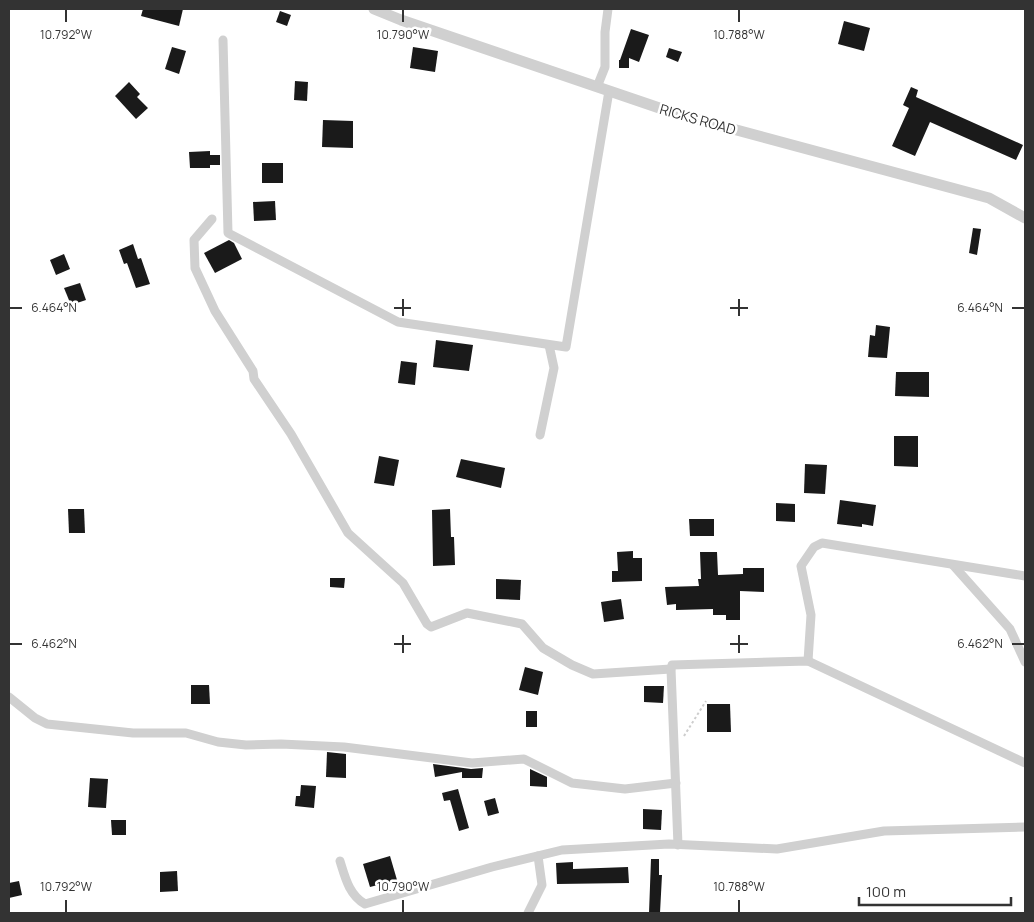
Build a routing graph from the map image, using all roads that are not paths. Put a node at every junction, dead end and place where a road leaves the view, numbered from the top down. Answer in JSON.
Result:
{"nodes":[{"id":1,"x":374,"y":9,"type":"edge"},
{"id":2,"x":608,"y":9,"type":"edge"},
{"id":3,"x":223,"y":40,"type":"dead end"},
{"id":4,"x":597,"y":87,"type":"junction"},
{"id":5,"x":609,"y":91,"type":"junction"},
{"id":6,"x":1025,"y":218,"type":"edge"},
{"id":7,"x":212,"y":220,"type":"dead end"},
{"id":8,"x":549,"y":345,"type":"junction"},
{"id":9,"x":540,"y":435,"type":"dead end"},
{"id":10,"x":953,"y":564,"type":"junction"},
{"id":11,"x":1025,"y":576,"type":"edge"},
{"id":12,"x":808,"y":661,"type":"junction"},
{"id":13,"x":1025,"y":662,"type":"edge"},
{"id":14,"x":671,"y":669,"type":"junction"},
{"id":15,"x":9,"y":697,"type":"edge"},
{"id":16,"x":1025,"y":763,"type":"edge"},
{"id":17,"x":676,"y":783,"type":"junction"},
{"id":18,"x":1025,"y":827,"type":"edge"},
{"id":19,"x":678,"y":845,"type":"junction"},
{"id":20,"x":538,"y":856,"type":"junction"},
{"id":21,"x":340,"y":861,"type":"dead end"},
{"id":22,"x":528,"y":913,"type":"edge"}],
"edges":[{"from":1,"to":4,"type":"street","name":"RICKS ROAD"},
{"from":2,"to":4,"type":"street"},
{"from":3,"to":8,"type":"street"},
{"from":4,"to":5,"type":"street","name":"RICKS ROAD"},
{"from":5,"to":6,"type":"street","name":"RICKS ROAD"},
{"from":5,"to":8,"type":"street"},
{"from":7,"to":14,"type":"street"},
{"from":8,"to":9,"type":"street"},
{"from":10,"to":11,"type":"street"},
{"from":10,"to":12,"type":"street"},
{"from":10,"to":13,"type":"street"},
{"from":12,"to":14,"type":"street"},
{"from":12,"to":16,"type":"street"},
{"from":14,"to":17,"type":"street"},
{"from":15,"to":17,"type":"street"},
{"from":17,"to":19,"type":"street"},
{"from":18,"to":19,"type":"street"},
{"from":19,"to":20,"type":"street"},
{"from":20,"to":21,"type":"street"},
{"from":20,"to":22,"type":"street"}]}
